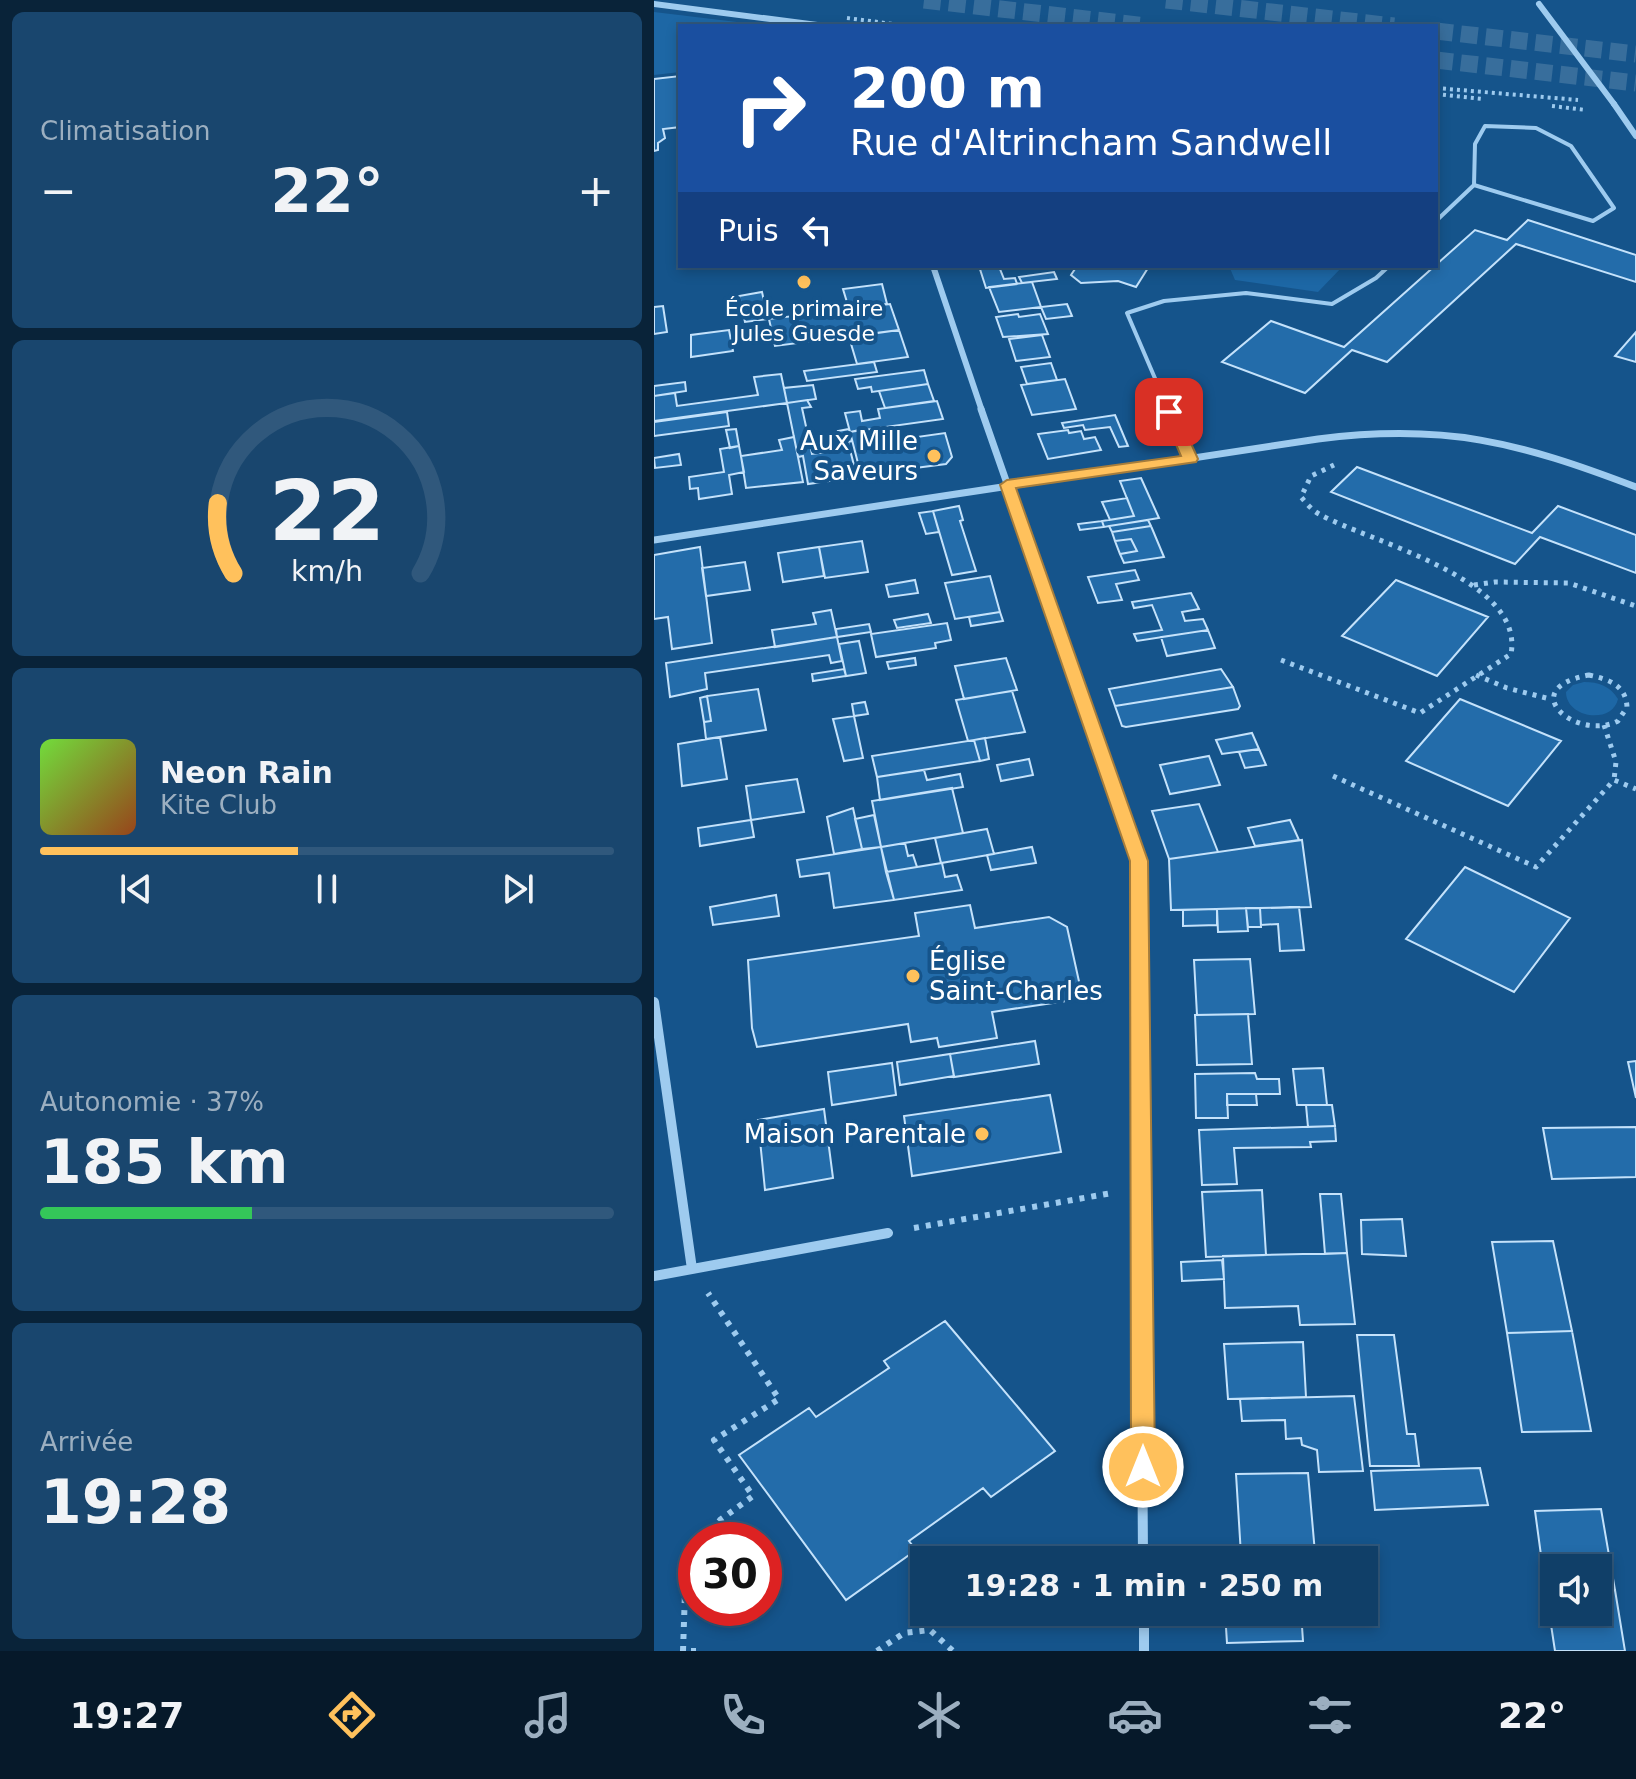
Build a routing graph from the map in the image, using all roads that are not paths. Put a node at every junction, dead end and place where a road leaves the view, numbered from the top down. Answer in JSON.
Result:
{"nodes":[{"id":1,"x":1537,"y":2,"type":"edge"},
{"id":2,"x":654,"y":4,"type":"edge"},
{"id":3,"x":809,"y":24,"type":"edge"},
{"id":4,"x":1636,"y":136,"type":"edge"},
{"id":5,"x":1474,"y":185,"type":"junction"},
{"id":6,"x":1438,"y":219,"type":"edge"},
{"id":7,"x":934,"y":268,"type":"edge"},
{"id":8,"x":1387,"y":268,"type":"edge"},
{"id":9,"x":1190,"y":459,"type":"junction"},
{"id":10,"x":1007,"y":485,"type":"junction"},
{"id":11,"x":1636,"y":487,"type":"edge"},
{"id":12,"x":654,"y":540,"type":"edge"},
{"id":13,"x":654,"y":1002,"type":"edge"},
{"id":14,"x":654,"y":1009,"type":"edge"},
{"id":15,"x":888,"y":1233,"type":"road end"},
{"id":16,"x":692,"y":1269,"type":"junction"},
{"id":17,"x":654,"y":1276,"type":"edge"},
{"id":18,"x":1143,"y":1546,"type":"edge"},
{"id":19,"x":1144,"y":1626,"type":"edge"},
{"id":20,"x":1144,"y":1651,"type":"edge"}],
"edges":[{"from":1,"to":4,"type":"street","bridge":true},
{"from":2,"to":3,"type":"street"},
{"from":5,"to":5,"type":"lane"},
{"from":5,"to":6,"type":"lane"},
{"from":7,"to":10,"type":"street"},
{"from":8,"to":9,"type":"lane"},
{"from":9,"to":10,"type":"street"},
{"from":9,"to":11,"type":"street"},
{"from":10,"to":12,"type":"street"},
{"from":10,"to":18,"type":"street"},
{"from":13,"to":14,"type":"street"},
{"from":14,"to":16,"type":"street"},
{"from":15,"to":16,"type":"street"},
{"from":16,"to":17,"type":"street"},
{"from":19,"to":20,"type":"street"}]}
